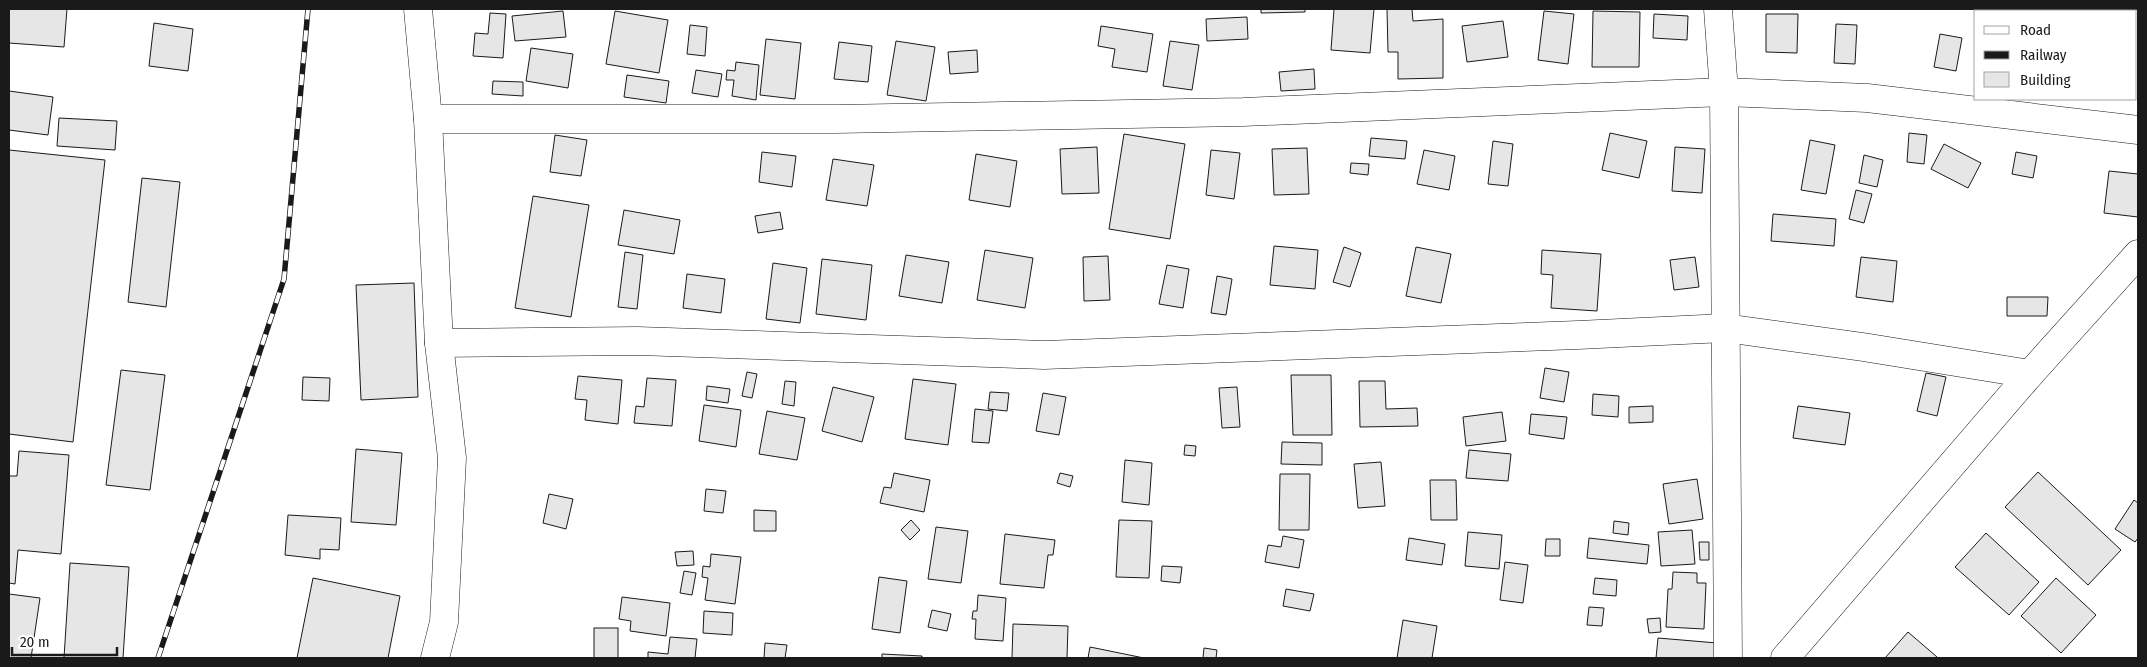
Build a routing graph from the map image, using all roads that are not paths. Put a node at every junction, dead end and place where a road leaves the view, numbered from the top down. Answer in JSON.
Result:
{"nodes":[{"id":1,"x":418,"y":9,"type":"edge"},
{"id":2,"x":1718,"y":9,"type":"edge"},
{"id":3,"x":1724,"y":92,"type":"junction"},
{"id":4,"x":428,"y":120,"type":"junction"},
{"id":5,"x":2138,"y":130,"type":"edge"},
{"id":6,"x":2138,"y":254,"type":"edge"},
{"id":7,"x":1725,"y":328,"type":"junction"},
{"id":8,"x":439,"y":343,"type":"junction"},
{"id":9,"x":2030,"y":374,"type":"junction"},
{"id":10,"x":436,"y":658,"type":"edge"},
{"id":11,"x":1728,"y":658,"type":"edge"},
{"id":12,"x":1785,"y":658,"type":"edge"}],
"edges":[{"from":1,"to":4,"type":"street"},
{"from":2,"to":3,"type":"street"},
{"from":3,"to":4,"type":"street"},
{"from":3,"to":5,"type":"street"},
{"from":3,"to":7,"type":"street"},
{"from":4,"to":8,"type":"street"},
{"from":6,"to":9,"type":"street"},
{"from":7,"to":8,"type":"street"},
{"from":7,"to":9,"type":"street"},
{"from":7,"to":11,"type":"street"},
{"from":8,"to":10,"type":"street"},
{"from":9,"to":12,"type":"street"}]}
